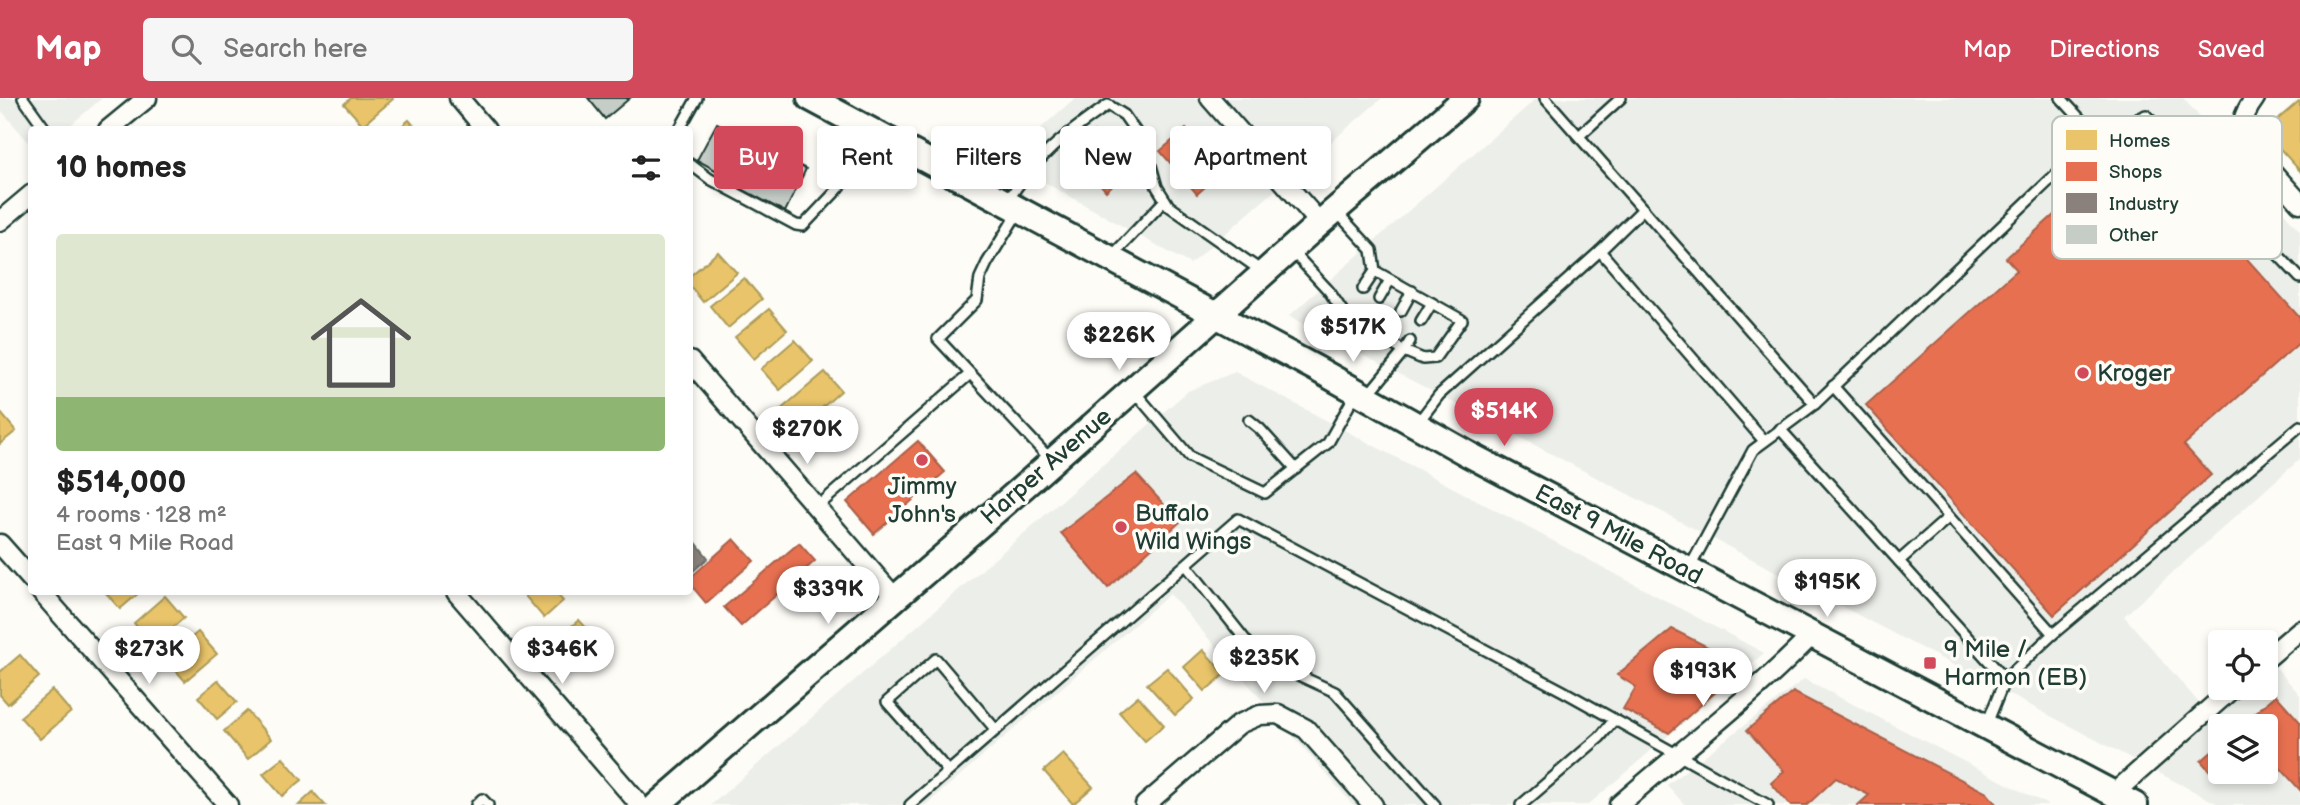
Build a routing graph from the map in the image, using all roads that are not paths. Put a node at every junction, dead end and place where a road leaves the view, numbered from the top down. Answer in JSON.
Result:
{"nodes":[{"id":1,"x":23,"y":98,"type":"edge"},
{"id":2,"x":147,"y":98,"type":"edge"},
{"id":3,"x":459,"y":98,"type":"edge"},
{"id":4,"x":697,"y":98,"type":"edge"},
{"id":5,"x":810,"y":98,"type":"edge"},
{"id":6,"x":1466,"y":98,"type":"edge"},
{"id":7,"x":1545,"y":98,"type":"edge"},
{"id":8,"x":1621,"y":98,"type":"edge"},
{"id":9,"x":2061,"y":98,"type":"edge"},
{"id":10,"x":2255,"y":98,"type":"edge"},
{"id":11,"x":1214,"y":100,"type":"edge"},
{"id":12,"x":2078,"y":116,"type":"edge"},
{"id":13,"x":2244,"y":116,"type":"edge"},
{"id":14,"x":43,"y":126,"type":"edge"},
{"id":15,"x":113,"y":126,"type":"edge"},
{"id":16,"x":483,"y":126,"type":"edge"},
{"id":17,"x":681,"y":126,"type":"edge"},
{"id":18,"x":862,"y":126,"type":"edge"},
{"id":19,"x":1578,"y":136,"type":"junction"},
{"id":20,"x":917,"y":155,"type":"edge"},
{"id":21,"x":693,"y":166,"type":"edge"},
{"id":22,"x":2052,"y":178,"type":"edge"},
{"id":23,"x":2282,"y":183,"type":"edge"},
{"id":24,"x":838,"y":189,"type":"edge"},
{"id":25,"x":28,"y":197,"type":"edge"},
{"id":26,"x":1166,"y":200,"type":"junction"},
{"id":27,"x":2300,"y":203,"type":"edge"},
{"id":28,"x":1013,"y":207,"type":"junction"},
{"id":29,"x":1643,"y":209,"type":"junction"},
{"id":30,"x":1327,"y":216,"type":"junction"},
{"id":31,"x":0,"y":221,"type":"edge"},
{"id":32,"x":1290,"y":249,"type":"junction"},
{"id":33,"x":1600,"y":251,"type":"junction"},
{"id":34,"x":1109,"y":259,"type":"junction"},
{"id":35,"x":2282,"y":259,"type":"edge"},
{"id":36,"x":1375,"y":271,"type":"junction"},
{"id":37,"x":1264,"y":273,"type":"junction"},
{"id":38,"x":2300,"y":278,"type":"edge"},
{"id":39,"x":1390,"y":280,"type":"junction"},
{"id":40,"x":1363,"y":289,"type":"dead end"},
{"id":41,"x":1412,"y":292,"type":"junction"},
{"id":42,"x":1379,"y":299,"type":"dead end"},
{"id":43,"x":1432,"y":303,"type":"junction"},
{"id":44,"x":1401,"y":311,"type":"dead end"},
{"id":45,"x":1215,"y":317,"type":"junction"},
{"id":46,"x":1421,"y":321,"type":"dead end"},
{"id":47,"x":1390,"y":331,"type":"dead end"},
{"id":48,"x":1384,"y":340,"type":"junction"},
{"id":49,"x":1410,"y":341,"type":"dead end"},
{"id":50,"x":1404,"y":351,"type":"junction"},
{"id":51,"x":693,"y":364,"type":"edge"},
{"id":52,"x":970,"y":374,"type":"junction"},
{"id":53,"x":1833,"y":386,"type":"junction"},
{"id":54,"x":1133,"y":390,"type":"junction"},
{"id":55,"x":1361,"y":394,"type":"junction"},
{"id":56,"x":1815,"y":404,"type":"junction"},
{"id":57,"x":1249,"y":420,"type":"dead end"},
{"id":58,"x":1416,"y":425,"type":"junction"},
{"id":59,"x":2300,"y":426,"type":"edge"},
{"id":60,"x":1780,"y":429,"type":"junction"},
{"id":61,"x":1764,"y":441,"type":"junction"},
{"id":62,"x":1052,"y":461,"type":"junction"},
{"id":63,"x":1296,"y":469,"type":"junction"},
{"id":64,"x":817,"y":507,"type":"junction"},
{"id":65,"x":1949,"y":517,"type":"junction"},
{"id":66,"x":0,"y":544,"type":"edge"},
{"id":67,"x":1899,"y":561,"type":"junction"},
{"id":68,"x":1186,"y":565,"type":"junction"},
{"id":69,"x":1688,"y":571,"type":"junction"},
{"id":70,"x":28,"y":576,"type":"edge"},
{"id":71,"x":44,"y":595,"type":"edge"},
{"id":72,"x":459,"y":595,"type":"edge"},
{"id":73,"x":895,"y":598,"type":"junction"},
{"id":74,"x":2300,"y":630,"type":"edge"},
{"id":75,"x":2053,"y":634,"type":"junction"},
{"id":76,"x":1811,"y":636,"type":"junction"},
{"id":77,"x":2278,"y":649,"type":"edge"},
{"id":78,"x":2005,"y":679,"type":"junction"},
{"id":79,"x":2221,"y":700,"type":"edge"},
{"id":80,"x":1615,"y":720,"type":"junction"},
{"id":81,"x":1986,"y":726,"type":"junction"},
{"id":82,"x":996,"y":730,"type":"junction"},
{"id":83,"x":1677,"y":754,"type":"junction"},
{"id":84,"x":948,"y":771,"type":"junction"},
{"id":85,"x":2118,"y":799,"type":"edge"},
{"id":86,"x":228,"y":805,"type":"edge"},
{"id":87,"x":476,"y":805,"type":"edge"},
{"id":88,"x":488,"y":805,"type":"edge"},
{"id":89,"x":640,"y":805,"type":"edge"},
{"id":90,"x":657,"y":805,"type":"edge"},
{"id":91,"x":910,"y":805,"type":"edge"},
{"id":92,"x":1145,"y":805,"type":"edge"},
{"id":93,"x":1373,"y":805,"type":"edge"},
{"id":94,"x":1435,"y":805,"type":"edge"},
{"id":95,"x":1521,"y":805,"type":"edge"},
{"id":96,"x":1619,"y":805,"type":"edge"},
{"id":97,"x":1768,"y":805,"type":"edge"}],
"edges":[{"from":1,"to":14,"type":"lane"},
{"from":2,"to":15,"type":"street"},
{"from":3,"to":16,"type":"street"},
{"from":4,"to":17,"type":"lane"},
{"from":5,"to":18,"type":"main road","name":"East 9 Mile Road"},
{"from":6,"to":30,"type":"main road","name":"Harper Avenue"},
{"from":7,"to":19,"type":"lane"},
{"from":8,"to":19,"type":"lane"},
{"from":9,"to":12,"type":"lane"},
{"from":10,"to":13,"type":"street"},
{"from":11,"to":30,"type":"street"},
{"from":19,"to":29,"type":"lane"},
{"from":20,"to":28,"type":"main road","name":"East 9 Mile Road"},
{"from":21,"to":24,"type":"lane"},
{"from":22,"to":53,"type":"lane"},
{"from":23,"to":27,"type":"street"},
{"from":25,"to":31,"type":"street"},
{"from":26,"to":28,"type":"lane"},
{"from":26,"to":34,"type":"lane"},
{"from":26,"to":37,"type":"lane"},
{"from":28,"to":34,"type":"main road","name":"East 9 Mile Road"},
{"from":28,"to":52,"type":"lane"},
{"from":29,"to":33,"type":"lane"},
{"from":29,"to":56,"type":"lane"},
{"from":30,"to":32,"type":"main road","name":"Harper Avenue"},
{"from":30,"to":36,"type":"lane"},
{"from":32,"to":37,"type":"main road","name":"Harper Avenue"},
{"from":32,"to":48,"type":"lane"},
{"from":33,"to":58,"type":"lane"},
{"from":33,"to":61,"type":"lane"},
{"from":34,"to":45,"type":"main road","name":"East 9 Mile Road"},
{"from":35,"to":38,"type":"lane"},
{"from":36,"to":39,"type":"lane"},
{"from":36,"to":40,"type":"lane"},
{"from":37,"to":45,"type":"main road","name":"Harper Avenue"},
{"from":39,"to":41,"type":"lane"},
{"from":39,"to":42,"type":"lane"},
{"from":41,"to":43,"type":"lane"},
{"from":41,"to":44,"type":"lane"},
{"from":43,"to":46,"type":"lane"},
{"from":43,"to":50,"type":"lane"},
{"from":45,"to":54,"type":"main road","name":"Harper Avenue"},
{"from":45,"to":55,"type":"main road","name":"East 9 Mile Road"},
{"from":47,"to":48,"type":"lane"},
{"from":48,"to":50,"type":"lane"},
{"from":49,"to":50,"type":"lane"},
{"from":50,"to":55,"type":"lane"},
{"from":51,"to":64,"type":"street"},
{"from":52,"to":62,"type":"lane"},
{"from":52,"to":64,"type":"lane"},
{"from":53,"to":56,"type":"lane"},
{"from":53,"to":65,"type":"lane"},
{"from":54,"to":62,"type":"main road","name":"Harper Avenue"},
{"from":54,"to":63,"type":"lane"},
{"from":55,"to":58,"type":"main road","name":"East 9 Mile Road"},
{"from":55,"to":63,"type":"lane"},
{"from":56,"to":60,"type":"lane"},
{"from":57,"to":63,"type":"lane"},
{"from":58,"to":69,"type":"main road","name":"East 9 Mile Road"},
{"from":59,"to":75,"type":"lane"},
{"from":60,"to":61,"type":"lane"},
{"from":60,"to":67,"type":"lane"},
{"from":61,"to":69,"type":"lane"},
{"from":62,"to":73,"type":"main road","name":"Harper Avenue"},
{"from":64,"to":73,"type":"street"},
{"from":65,"to":67,"type":"lane"},
{"from":65,"to":75,"type":"lane"},
{"from":66,"to":70,"type":"street"},
{"from":67,"to":78,"type":"lane"},
{"from":68,"to":80,"type":"lane"},
{"from":68,"to":82,"type":"lane"},
{"from":68,"to":94,"type":"lane"},
{"from":69,"to":76,"type":"main road","name":"East 9 Mile Road"},
{"from":71,"to":86,"type":"street"},
{"from":72,"to":89,"type":"street"},
{"from":73,"to":90,"type":"main road","name":"Harper Avenue"},
{"from":74,"to":77,"type":"street"},
{"from":75,"to":78,"type":"lane"},
{"from":76,"to":81,"type":"main road","name":"East 9 Mile Road"},
{"from":76,"to":83,"type":"street"},
{"from":78,"to":81,"type":"lane"},
{"from":79,"to":85,"type":"street"},
{"from":80,"to":83,"type":"lane"},
{"from":80,"to":95,"type":"lane"},
{"from":81,"to":85,"type":"main road","name":"East 9 Mile Road"},
{"from":82,"to":84,"type":"lane"},
{"from":82,"to":84,"type":"lane"},
{"from":83,"to":96,"type":"street"},
{"from":83,"to":97,"type":"lane"},
{"from":84,"to":91,"type":"lane"},
{"from":87,"to":88,"type":"lane"},
{"from":92,"to":93,"type":"street"}]}
